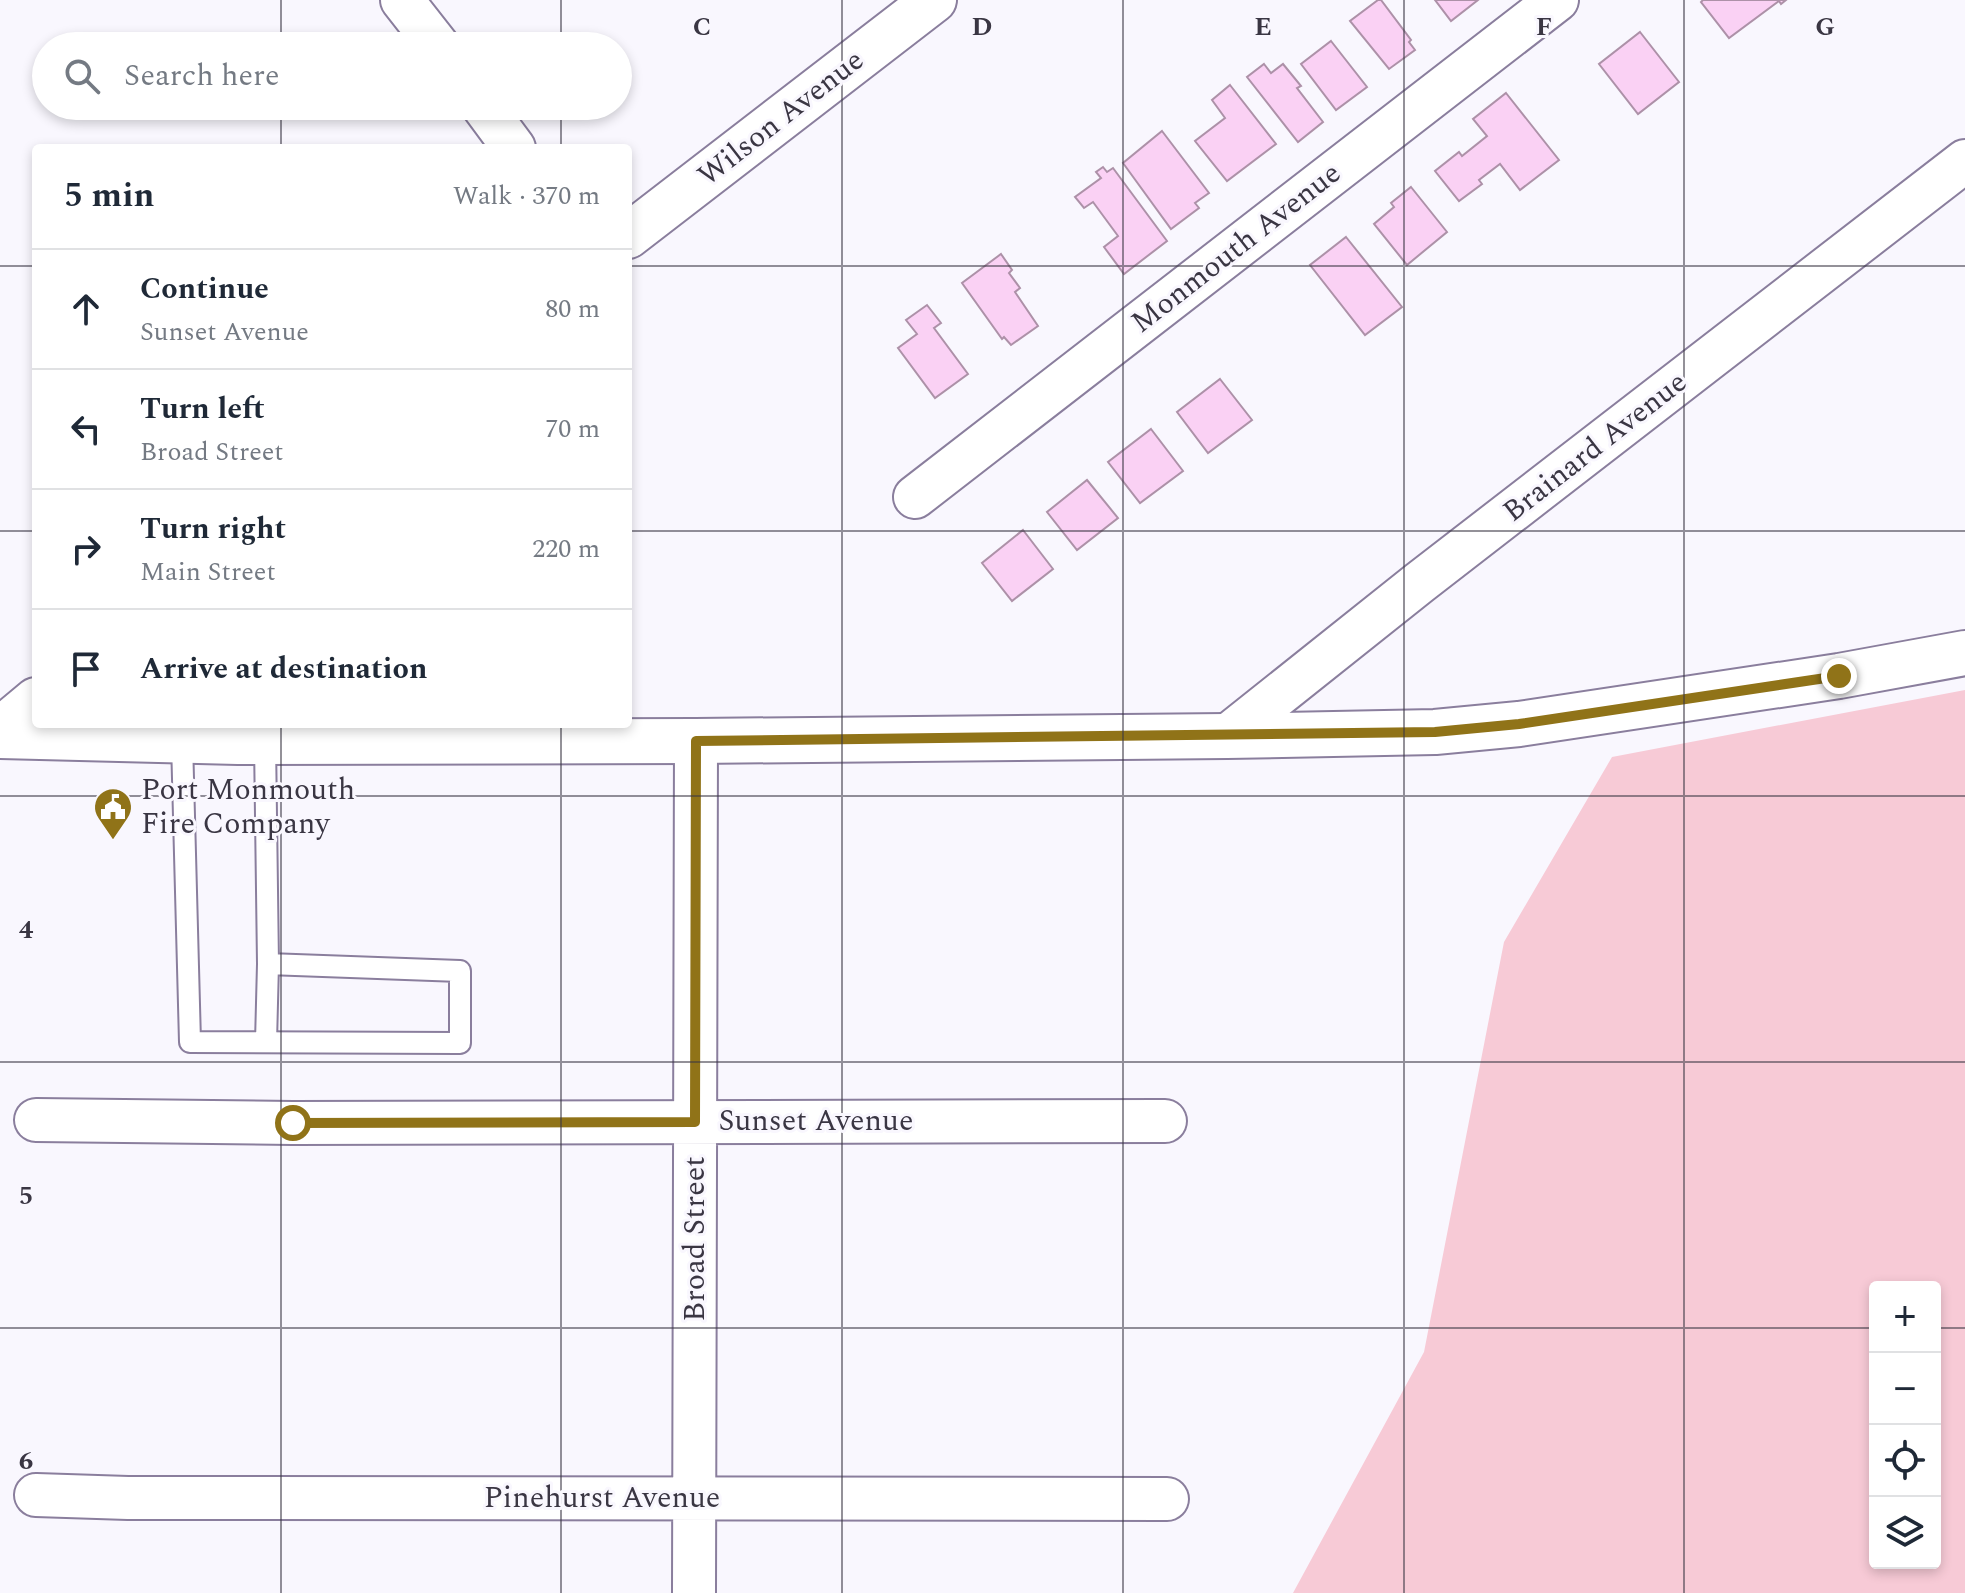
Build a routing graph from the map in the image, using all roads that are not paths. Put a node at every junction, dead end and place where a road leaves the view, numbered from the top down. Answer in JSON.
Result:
{"nodes":[{"id":1,"x":402,"y":0,"type":"edge"},
{"id":2,"x":934,"y":0,"type":"edge"},
{"id":3,"x":1557,"y":0,"type":"edge"},
{"id":4,"x":427,"y":32,"type":"edge"},
{"id":5,"x":493,"y":120,"type":"edge"},
{"id":6,"x":511,"y":144,"type":"edge"},
{"id":7,"x":1965,"y":161,"type":"edge"},
{"id":8,"x":632,"y":233,"type":"edge"},
{"id":9,"x":915,"y":497,"type":"dead end"},
{"id":10,"x":1965,"y":653,"type":"edge"},
{"id":11,"x":32,"y":704,"type":"edge"},
{"id":12,"x":0,"y":733,"type":"edge"},
{"id":13,"x":1227,"y":736,"type":"junction"},
{"id":14,"x":182,"y":741,"type":"junction"},
{"id":15,"x":696,"y":741,"type":"junction"},
{"id":16,"x":265,"y":742,"type":"junction"},
{"id":17,"x":268,"y":964,"type":"junction"},
{"id":18,"x":266,"y":1042,"type":"junction"},
{"id":19,"x":36,"y":1120,"type":"dead end"},
{"id":20,"x":1165,"y":1121,"type":"dead end"},
{"id":21,"x":695,"y":1122,"type":"junction"},
{"id":22,"x":36,"y":1495,"type":"dead end"},
{"id":23,"x":694,"y":1498,"type":"junction"},
{"id":24,"x":1167,"y":1499,"type":"dead end"},
{"id":25,"x":694,"y":1593,"type":"edge"}],
"edges":[{"from":1,"to":4,"type":"street"},
{"from":2,"to":8,"type":"street","name":"Wilson Avenue"},
{"from":3,"to":9,"type":"street","name":"Monmouth Avenue"},
{"from":5,"to":6,"type":"street"},
{"from":7,"to":13,"type":"street","name":"Brainard Avenue"},
{"from":10,"to":13,"type":"street"},
{"from":11,"to":12,"type":"street"},
{"from":12,"to":14,"type":"street"},
{"from":13,"to":15,"type":"street"},
{"from":14,"to":16,"type":"street"},
{"from":14,"to":18,"type":"lane"},
{"from":15,"to":16,"type":"street"},
{"from":15,"to":21,"type":"street","name":"Broad Street"},
{"from":16,"to":17,"type":"lane"},
{"from":17,"to":18,"type":"lane"},
{"from":17,"to":18,"type":"lane"},
{"from":19,"to":21,"type":"street","name":"Sunset Avenue"},
{"from":20,"to":21,"type":"street","name":"Sunset Avenue"},
{"from":21,"to":23,"type":"street","name":"Broad Street"},
{"from":22,"to":23,"type":"street","name":"Pinehurst Avenue"},
{"from":23,"to":24,"type":"street","name":"Pinehurst Avenue"},
{"from":23,"to":25,"type":"street","name":"Broad Street"}]}
